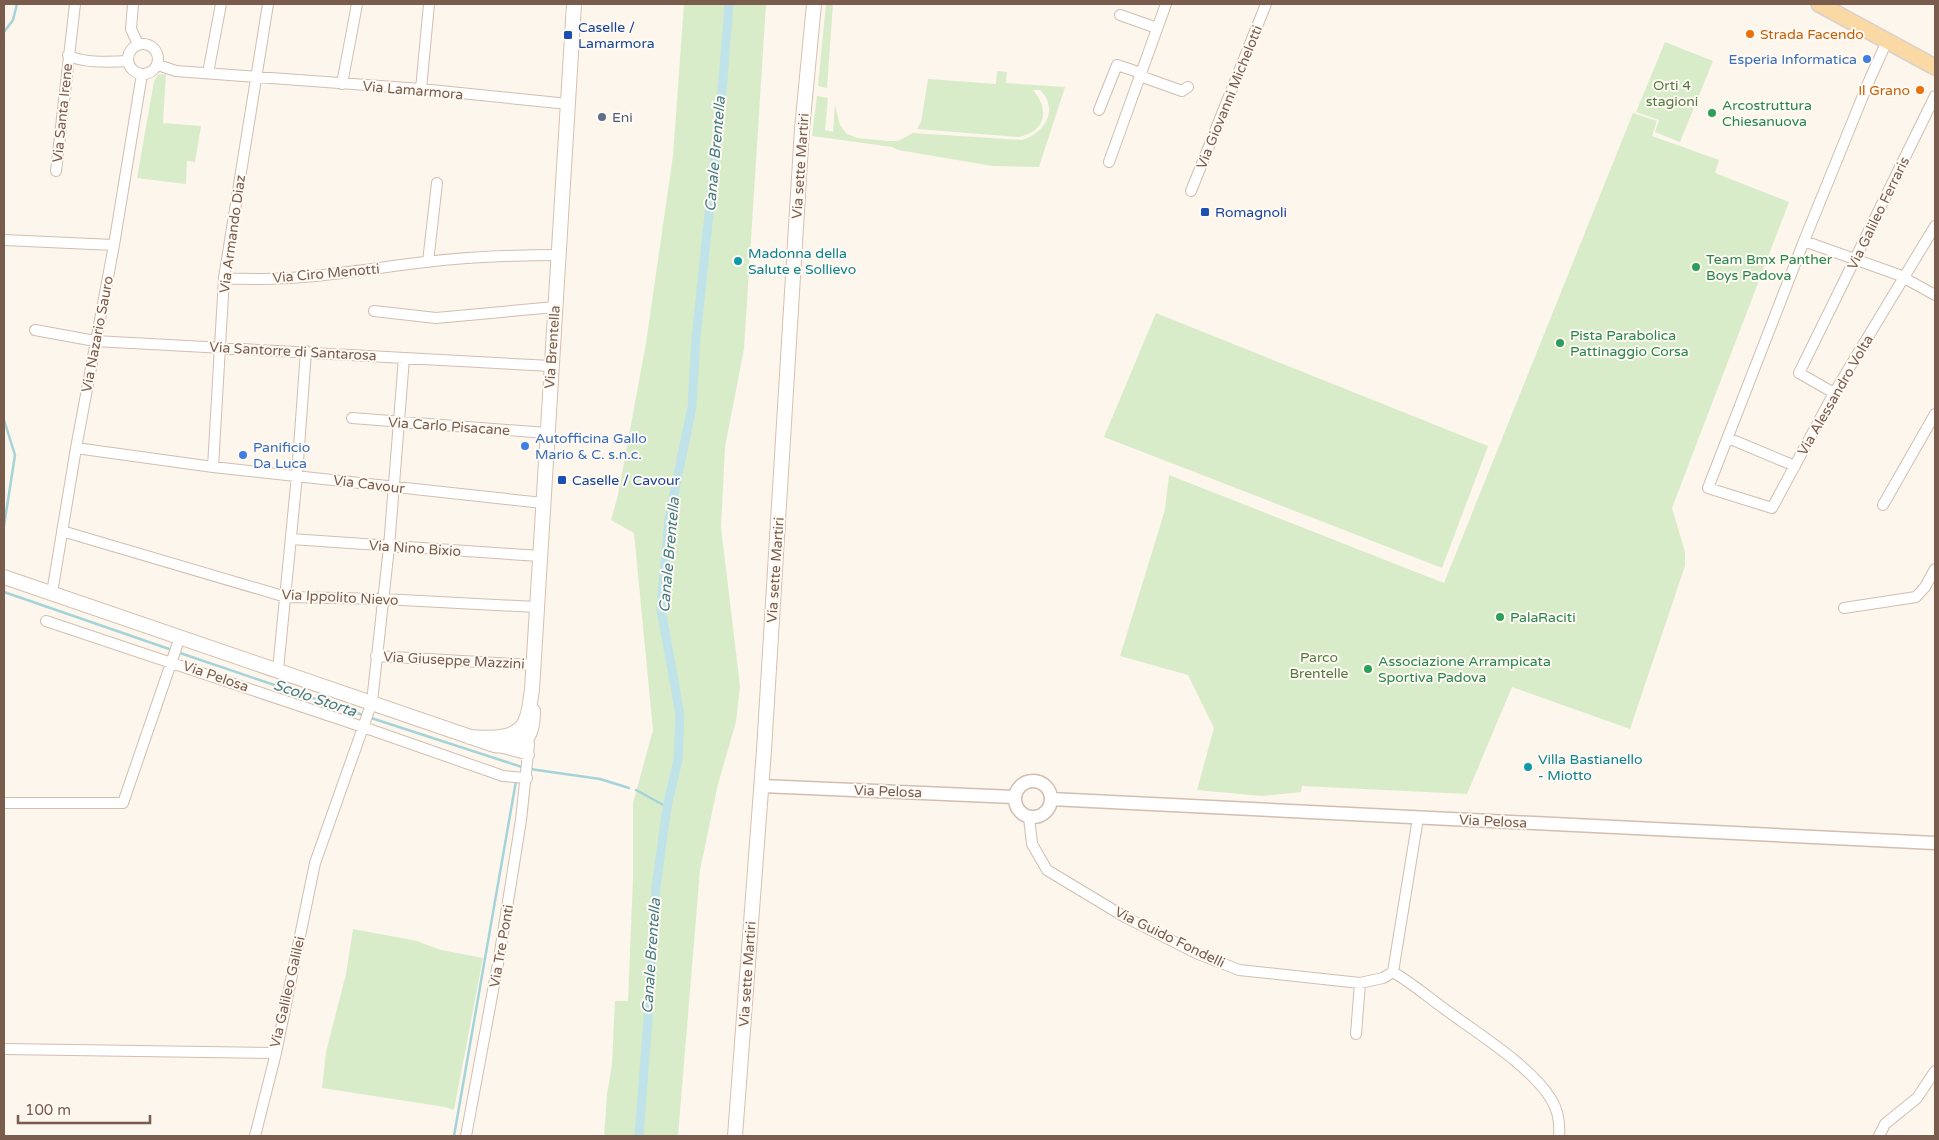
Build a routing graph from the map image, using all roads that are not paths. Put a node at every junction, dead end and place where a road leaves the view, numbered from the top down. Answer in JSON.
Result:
{"nodes":[{"id":1,"x":75,"y":4,"type":"edge"},
{"id":2,"x":133,"y":4,"type":"edge"},
{"id":3,"x":221,"y":4,"type":"edge"},
{"id":4,"x":268,"y":4,"type":"edge"},
{"id":5,"x":357,"y":4,"type":"edge"},
{"id":6,"x":428,"y":4,"type":"edge"},
{"id":7,"x":574,"y":4,"type":"edge"},
{"id":8,"x":814,"y":4,"type":"edge"},
{"id":9,"x":1166,"y":4,"type":"edge"},
{"id":10,"x":1266,"y":4,"type":"edge"},
{"id":11,"x":1819,"y":4,"type":"edge"},
{"id":12,"x":1120,"y":15,"type":"dead end"},
{"id":13,"x":1157,"y":28,"type":"junction"},
{"id":14,"x":1887,"y":41,"type":"junction"},
{"id":15,"x":138,"y":44,"type":"junction"},
{"id":16,"x":68,"y":55,"type":"junction"},
{"id":17,"x":128,"y":61,"type":"junction"},
{"id":18,"x":158,"y":65,"type":"junction"},
{"id":19,"x":1935,"y":67,"type":"edge"},
{"id":20,"x":208,"y":73,"type":"junction"},
{"id":21,"x":142,"y":74,"type":"junction"},
{"id":22,"x":1141,"y":74,"type":"junction"},
{"id":23,"x":257,"y":76,"type":"junction"},
{"id":24,"x":342,"y":84,"type":"junction"},
{"id":25,"x":1188,"y":87,"type":"dead end"},
{"id":26,"x":421,"y":89,"type":"junction"},
{"id":27,"x":1935,"y":96,"type":"edge"},
{"id":28,"x":568,"y":104,"type":"junction"},
{"id":29,"x":1099,"y":110,"type":"dead end"},
{"id":30,"x":1109,"y":162,"type":"dead end"},
{"id":31,"x":56,"y":171,"type":"dead end"},
{"id":32,"x":437,"y":184,"type":"dead end"},
{"id":33,"x":1191,"y":191,"type":"dead end"},
{"id":34,"x":1935,"y":226,"type":"edge"},
{"id":35,"x":4,"y":240,"type":"edge"},
{"id":36,"x":1804,"y":241,"type":"junction"},
{"id":37,"x":114,"y":245,"type":"junction"},
{"id":38,"x":558,"y":255,"type":"junction"},
{"id":39,"x":1855,"y":260,"type":"junction"},
{"id":40,"x":428,"y":262,"type":"junction"},
{"id":41,"x":1904,"y":277,"type":"junction"},
{"id":42,"x":224,"y":278,"type":"junction"},
{"id":43,"x":1935,"y":295,"type":"edge"},
{"id":44,"x":555,"y":307,"type":"junction"},
{"id":45,"x":374,"y":311,"type":"dead end"},
{"id":46,"x":35,"y":330,"type":"dead end"},
{"id":47,"x":96,"y":341,"type":"junction"},
{"id":48,"x":219,"y":347,"type":"junction"},
{"id":49,"x":306,"y":351,"type":"junction"},
{"id":50,"x":404,"y":358,"type":"junction"},
{"id":51,"x":551,"y":366,"type":"junction"},
{"id":52,"x":1834,"y":393,"type":"junction"},
{"id":53,"x":1935,"y":414,"type":"edge"},
{"id":54,"x":352,"y":418,"type":"dead end"},
{"id":55,"x":400,"y":423,"type":"junction"},
{"id":56,"x":547,"y":433,"type":"junction"},
{"id":57,"x":1728,"y":438,"type":"junction"},
{"id":58,"x":76,"y":448,"type":"junction"},
{"id":59,"x":1795,"y":466,"type":"junction"},
{"id":60,"x":213,"y":467,"type":"junction"},
{"id":61,"x":297,"y":475,"type":"junction"},
{"id":62,"x":394,"y":488,"type":"junction"},
{"id":63,"x":543,"y":503,"type":"junction"},
{"id":64,"x":1883,"y":505,"type":"dead end"},
{"id":65,"x":62,"y":531,"type":"junction"},
{"id":66,"x":291,"y":540,"type":"junction"},
{"id":67,"x":389,"y":547,"type":"junction"},
{"id":68,"x":539,"y":556,"type":"junction"},
{"id":69,"x":1935,"y":569,"type":"edge"},
{"id":70,"x":4,"y":577,"type":"edge"},
{"id":71,"x":52,"y":593,"type":"junction"},
{"id":72,"x":286,"y":597,"type":"junction"},
{"id":73,"x":383,"y":599,"type":"junction"},
{"id":74,"x":536,"y":607,"type":"junction"},
{"id":75,"x":1844,"y":608,"type":"dead end"},
{"id":76,"x":46,"y":620,"type":"dead end"},
{"id":77,"x":179,"y":639,"type":"junction"},
{"id":78,"x":376,"y":656,"type":"junction"},
{"id":79,"x":171,"y":661,"type":"junction"},
{"id":80,"x":533,"y":665,"type":"junction"},
{"id":81,"x":278,"y":670,"type":"junction"},
{"id":82,"x":532,"y":690,"type":"junction"},
{"id":83,"x":371,"y":705,"type":"junction"},
{"id":84,"x":525,"y":722,"type":"junction"},
{"id":85,"x":363,"y":726,"type":"junction"},
{"id":86,"x":509,"y":734,"type":"junction"},
{"id":87,"x":470,"y":737,"type":"junction"},
{"id":88,"x":527,"y":738,"type":"junction"},
{"id":89,"x":494,"y":745,"type":"junction"},
{"id":90,"x":527,"y":769,"type":"junction"},
{"id":91,"x":761,"y":786,"type":"junction"},
{"id":92,"x":1014,"y":797,"type":"junction"},
{"id":93,"x":1051,"y":800,"type":"junction"},
{"id":94,"x":4,"y":803,"type":"edge"},
{"id":95,"x":1029,"y":817,"type":"junction"},
{"id":96,"x":1418,"y":818,"type":"junction"},
{"id":97,"x":1935,"y":842,"type":"edge"},
{"id":98,"x":1393,"y":972,"type":"junction"},
{"id":99,"x":1360,"y":983,"type":"junction"},
{"id":100,"x":1356,"y":1034,"type":"dead end"},
{"id":101,"x":4,"y":1049,"type":"edge"},
{"id":102,"x":276,"y":1053,"type":"junction"},
{"id":103,"x":1935,"y":1071,"type":"edge"},
{"id":104,"x":255,"y":1136,"type":"edge"},
{"id":105,"x":466,"y":1136,"type":"edge"},
{"id":106,"x":735,"y":1136,"type":"edge"},
{"id":107,"x":1559,"y":1136,"type":"edge"},
{"id":108,"x":1879,"y":1136,"type":"edge"}],
"edges":[{"from":1,"to":16,"type":"street","name":"Via Santa Irene"},
{"from":2,"to":15,"type":"street"},
{"from":3,"to":20,"type":"street"},
{"from":4,"to":23,"type":"street","name":"Via Armando Diaz"},
{"from":5,"to":24,"type":"street"},
{"from":6,"to":26,"type":"street"},
{"from":7,"to":28,"type":"main road","name":"Via Brentella"},
{"from":8,"to":91,"type":"main road","name":"Via sette Martiri"},
{"from":9,"to":13,"type":"street"},
{"from":10,"to":33,"type":"street","name":"Via Giovanni Michelotti"},
{"from":11,"to":14,"type":"main road"},
{"from":12,"to":13,"type":"street"},
{"from":13,"to":22,"type":"street"},
{"from":14,"to":19,"type":"main road"},
{"from":14,"to":36,"type":"street"},
{"from":15,"to":17,"type":"street"},
{"from":15,"to":18,"type":"street"},
{"from":16,"to":17,"type":"street","name":"Via Santa Irene"},
{"from":16,"to":31,"type":"street","name":"Via Santa Irene"},
{"from":17,"to":21,"type":"street"},
{"from":18,"to":20,"type":"street"},
{"from":18,"to":21,"type":"street"},
{"from":20,"to":23,"type":"street"},
{"from":21,"to":37,"type":"street","name":"Via Nazario Sauro"},
{"from":22,"to":25,"type":"street"},
{"from":22,"to":29,"type":"street"},
{"from":22,"to":30,"type":"street"},
{"from":23,"to":24,"type":"street","name":"Via Lamarmora"},
{"from":23,"to":42,"type":"street","name":"Via Armando Diaz"},
{"from":24,"to":26,"type":"street","name":"Via Lamarmora"},
{"from":26,"to":28,"type":"street","name":"Via Lamarmora"},
{"from":27,"to":39,"type":"street","name":"Via Galileo Ferraris"},
{"from":28,"to":38,"type":"main road","name":"Via Brentella"},
{"from":32,"to":40,"type":"street"},
{"from":34,"to":41,"type":"street","name":"Via Alessandro Volta"},
{"from":35,"to":37,"type":"street"},
{"from":36,"to":39,"type":"street"},
{"from":36,"to":57,"type":"street"},
{"from":37,"to":47,"type":"street","name":"Via Nazario Sauro"},
{"from":38,"to":40,"type":"street","name":"Via Ciro Menotti"},
{"from":38,"to":44,"type":"main road","name":"Via Brentella"},
{"from":39,"to":41,"type":"street"},
{"from":39,"to":52,"type":"street","name":"Via Galileo Ferraris"},
{"from":40,"to":42,"type":"street","name":"Via Ciro Menotti"},
{"from":41,"to":43,"type":"street"},
{"from":41,"to":52,"type":"street","name":"Via Alessandro Volta"},
{"from":42,"to":48,"type":"street","name":"Via Armando Diaz"},
{"from":44,"to":45,"type":"street"},
{"from":44,"to":51,"type":"main road","name":"Via Brentella"},
{"from":46,"to":47,"type":"street","name":"Via Santorre di Santarosa"},
{"from":47,"to":48,"type":"street","name":"Via Santorre di Santarosa"},
{"from":47,"to":58,"type":"street","name":"Via Nazario Sauro"},
{"from":48,"to":49,"type":"street","name":"Via Santorre di Santarosa"},
{"from":48,"to":60,"type":"street","name":"Via Armando Diaz"},
{"from":49,"to":50,"type":"street","name":"Via Santorre di Santarosa"},
{"from":49,"to":61,"type":"street"},
{"from":50,"to":51,"type":"street","name":"Via Santorre di Santarosa"},
{"from":50,"to":55,"type":"street","name":"Via Galileo Galilei"},
{"from":51,"to":56,"type":"main road","name":"Via Brentella"},
{"from":52,"to":59,"type":"street","name":"Via Alessandro Volta"},
{"from":53,"to":64,"type":"street"},
{"from":54,"to":55,"type":"street","name":"Via Carlo Pisacane"},
{"from":55,"to":56,"type":"street","name":"Via Carlo Pisacane"},
{"from":55,"to":62,"type":"street","name":"Via Galileo Galilei"},
{"from":56,"to":63,"type":"main road","name":"Via Brentella"},
{"from":57,"to":59,"type":"street"},
{"from":57,"to":59,"type":"street","name":"Via Alessandro Volta"},
{"from":58,"to":60,"type":"street","name":"Via Cavour"},
{"from":58,"to":65,"type":"street","name":"Via Nazario Sauro"},
{"from":60,"to":61,"type":"street","name":"Via Cavour"},
{"from":61,"to":62,"type":"street","name":"Via Cavour"},
{"from":61,"to":66,"type":"street"},
{"from":62,"to":63,"type":"street","name":"Via Cavour"},
{"from":62,"to":67,"type":"street","name":"Via Galileo Galilei"},
{"from":63,"to":68,"type":"main road","name":"Via Brentella"},
{"from":65,"to":71,"type":"street","name":"Via Nazario Sauro"},
{"from":65,"to":72,"type":"street","name":"Via Ippolito Nievo"},
{"from":66,"to":67,"type":"street","name":"Via Nino Bixio"},
{"from":66,"to":72,"type":"street"},
{"from":67,"to":68,"type":"street","name":"Via Nino Bixio"},
{"from":67,"to":73,"type":"street","name":"Via Galileo Galilei"},
{"from":68,"to":74,"type":"main road","name":"Via Brentella"},
{"from":69,"to":75,"type":"street"},
{"from":70,"to":71,"type":"main road","name":"Via Pelosa"},
{"from":71,"to":77,"type":"main road","name":"Via Pelosa"},
{"from":72,"to":73,"type":"street","name":"Via Ippolito Nievo"},
{"from":72,"to":81,"type":"street"},
{"from":73,"to":74,"type":"street","name":"Via Ippolito Nievo"},
{"from":73,"to":78,"type":"street","name":"Via Galileo Galilei"},
{"from":74,"to":80,"type":"main road","name":"Via Brentella"},
{"from":76,"to":79,"type":"street","name":"Via Pelosa"},
{"from":77,"to":79,"type":"street"},
{"from":77,"to":81,"type":"main road","name":"Via Pelosa"},
{"from":78,"to":80,"type":"street","name":"Via Giuseppe Mazzini"},
{"from":78,"to":83,"type":"street","name":"Via Galileo Galilei"},
{"from":79,"to":85,"type":"street","name":"Via Pelosa"},
{"from":79,"to":94,"type":"street"},
{"from":80,"to":82,"type":"main road","name":"Via Brentella"},
{"from":81,"to":83,"type":"main road","name":"Via Pelosa"},
{"from":82,"to":84,"type":"main road"},
{"from":82,"to":88,"type":"main road"},
{"from":83,"to":85,"type":"street","name":"Via Galileo Galilei"},
{"from":83,"to":87,"type":"main road","name":"Via Pelosa"},
{"from":84,"to":86,"type":"main road","name":"Via Pelosa"},
{"from":84,"to":88,"type":"street"},
{"from":85,"to":90,"type":"street","name":"Via Pelosa"},
{"from":85,"to":102,"type":"street","name":"Via Galileo Galilei"},
{"from":86,"to":87,"type":"main road","name":"Via Pelosa"},
{"from":86,"to":88,"type":"street","name":"Via Pelosa"},
{"from":87,"to":89,"type":"main road","name":"Via Pelosa"},
{"from":88,"to":89,"type":"main road","name":"Via Pelosa"},
{"from":88,"to":90,"type":"street"},
{"from":89,"to":90,"type":"street","name":"Via Pelosa"},
{"from":90,"to":105,"type":"street","name":"Via Tre Ponti"},
{"from":91,"to":92,"type":"street","name":"Via Pelosa"},
{"from":91,"to":106,"type":"main road","name":"Via sette Martiri"},
{"from":92,"to":93,"type":"street"},
{"from":92,"to":95,"type":"street"},
{"from":93,"to":95,"type":"street"},
{"from":93,"to":96,"type":"street","name":"Via Pelosa"},
{"from":95,"to":99,"type":"street","name":"Via Guido Fondelli"},
{"from":96,"to":97,"type":"street","name":"Via Pelosa"},
{"from":96,"to":98,"type":"street"},
{"from":98,"to":99,"type":"street","name":"Via Guido Fondelli"},
{"from":98,"to":107,"type":"street"},
{"from":99,"to":100,"type":"street"},
{"from":101,"to":102,"type":"street","name":"Via Galileo Galilei"},
{"from":102,"to":104,"type":"street"},
{"from":103,"to":108,"type":"street"}]}
